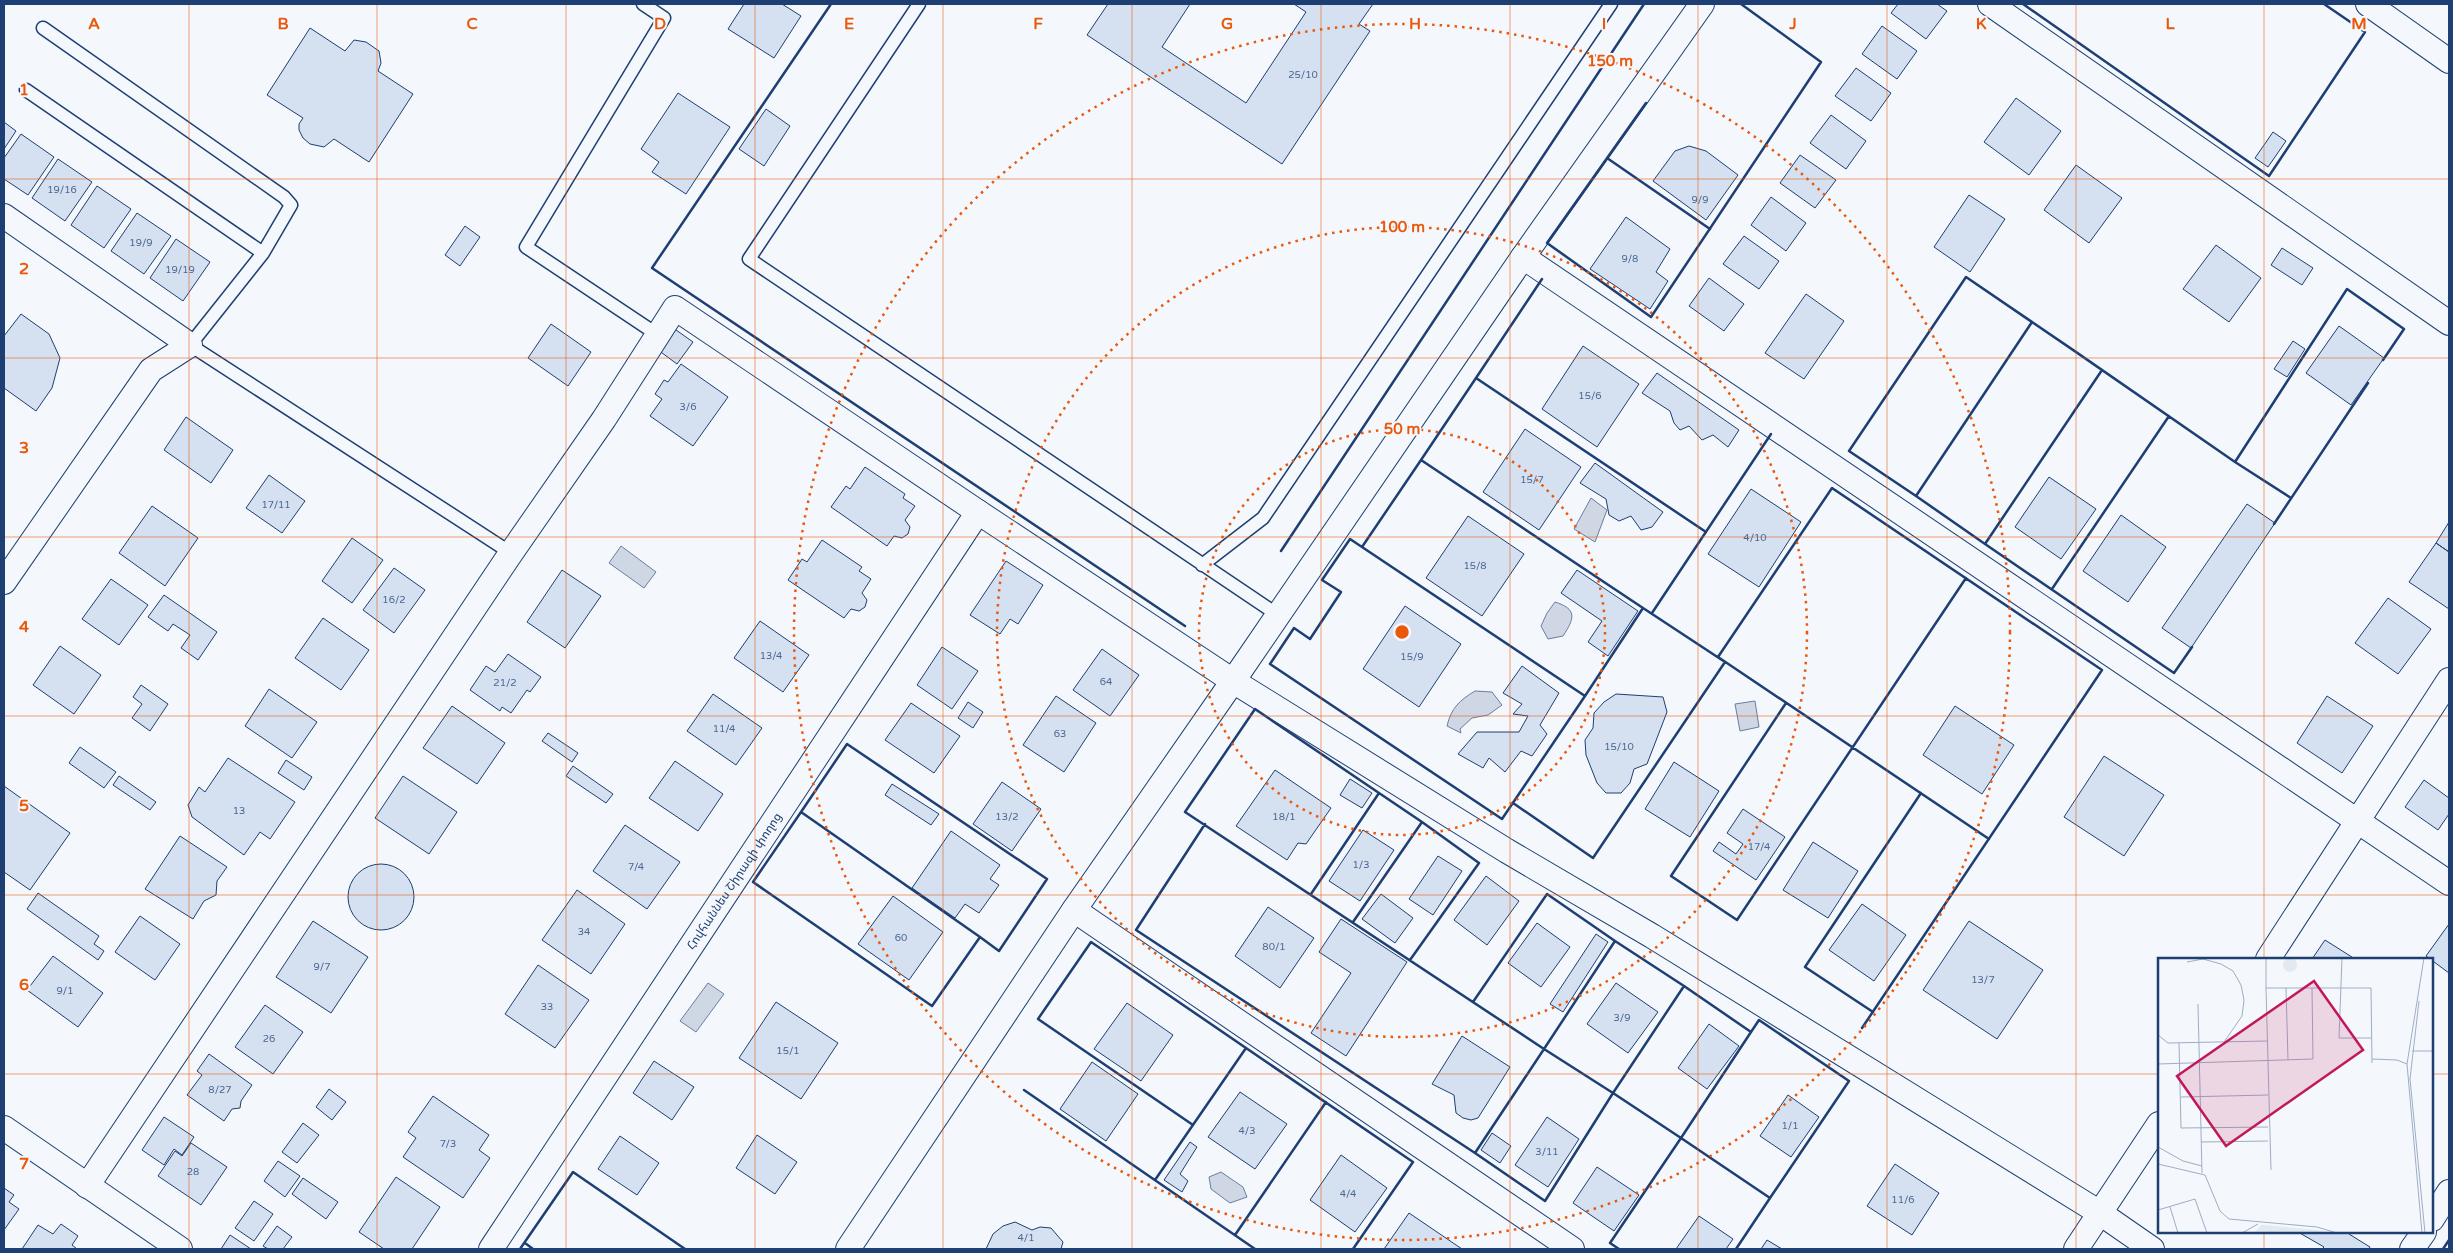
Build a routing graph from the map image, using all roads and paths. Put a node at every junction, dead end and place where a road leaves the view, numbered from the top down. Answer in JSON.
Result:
{"nodes":[{"id":1,"x":643,"y":4,"type":"edge"},
{"id":2,"x":919,"y":4,"type":"edge"},
{"id":3,"x":1611,"y":4,"type":"edge"},
{"id":4,"x":1702,"y":4,"type":"edge"},
{"id":5,"x":1990,"y":4,"type":"edge"},
{"id":6,"x":2368,"y":4,"type":"edge"},
{"id":7,"x":42,"y":28,"type":"dead end"},
{"id":8,"x":2449,"y":61,"type":"edge"},
{"id":9,"x":26,"y":90,"type":"dead end"},
{"id":10,"x":4,"y":216,"type":"edge"},
{"id":11,"x":263,"y":253,"type":"junction"},
{"id":12,"x":1523,"y":257,"type":"junction"},
{"id":13,"x":2449,"y":323,"type":"edge"},
{"id":14,"x":658,"y":335,"type":"junction"},
{"id":15,"x":190,"y":345,"type":"junction"},
{"id":16,"x":978,"y":512,"type":"junction"},
{"id":17,"x":510,"y":553,"type":"junction"},
{"id":18,"x":1202,"y":565,"type":"junction"},
{"id":19,"x":4,"y":582,"type":"edge"},
{"id":20,"x":1278,"y":615,"type":"junction"},
{"id":21,"x":2449,"y":680,"type":"edge"},
{"id":22,"x":1233,"y":681,"type":"junction"},
{"id":23,"x":2360,"y":821,"type":"junction"},
{"id":24,"x":2449,"y":882,"type":"edge"},
{"id":25,"x":1074,"y":910,"type":"junction"},
{"id":26,"x":2269,"y":958,"type":"edge"},
{"id":27,"x":2158,"y":1126,"type":"edge"},
{"id":28,"x":4,"y":1128,"type":"edge"},
{"id":29,"x":87,"y":1186,"type":"junction"},
{"id":30,"x":2449,"y":1192,"type":"edge"},
{"id":31,"x":2100,"y":1213,"type":"junction"},
{"id":32,"x":2433,"y":1217,"type":"edge"},
{"id":33,"x":2423,"y":1233,"type":"edge"},
{"id":34,"x":180,"y":1249,"type":"edge"},
{"id":35,"x":491,"y":1249,"type":"edge"},
{"id":36,"x":848,"y":1249,"type":"edge"},
{"id":37,"x":1572,"y":1249,"type":"edge"},
{"id":38,"x":2076,"y":1249,"type":"edge"},
{"id":39,"x":2152,"y":1249,"type":"edge"},
{"id":40,"x":2412,"y":1249,"type":"edge"}],
"edges":[{"from":1,"to":14,"type":"lane"},
{"from":2,"to":18,"type":"lane"},
{"from":3,"to":18,"type":"lane"},
{"from":4,"to":12,"type":"street"},
{"from":5,"to":13,"type":"street"},
{"from":6,"to":8,"type":"street"},
{"from":7,"to":11,"type":"lane"},
{"from":9,"to":11,"type":"lane"},
{"from":10,"to":15,"type":"street"},
{"from":11,"to":15,"type":"lane"},
{"from":12,"to":20,"type":"street"},
{"from":12,"to":23,"type":"street"},
{"from":14,"to":16,"type":"street"},
{"from":14,"to":17,"type":"street"},
{"from":15,"to":17,"type":"lane"},
{"from":15,"to":19,"type":"street"},
{"from":16,"to":22,"type":"street"},
{"from":16,"to":35,"type":"street","name":"Հովհաննես Շիրազի փողոց"},
{"from":17,"to":29,"type":"street"},
{"from":18,"to":20,"type":"lane"},
{"from":20,"to":22,"type":"street"},
{"from":21,"to":23,"type":"street"},
{"from":22,"to":25,"type":"street"},
{"from":22,"to":31,"type":"street"},
{"from":23,"to":24,"type":"street"},
{"from":23,"to":26,"type":"street"},
{"from":25,"to":36,"type":"street"},
{"from":25,"to":37,"type":"street"},
{"from":27,"to":31,"type":"street"},
{"from":28,"to":29,"type":"street"},
{"from":29,"to":34,"type":"street"},
{"from":30,"to":32,"type":"street"},
{"from":31,"to":38,"type":"street"},
{"from":31,"to":39,"type":"street"},
{"from":33,"to":40,"type":"street"}]}
